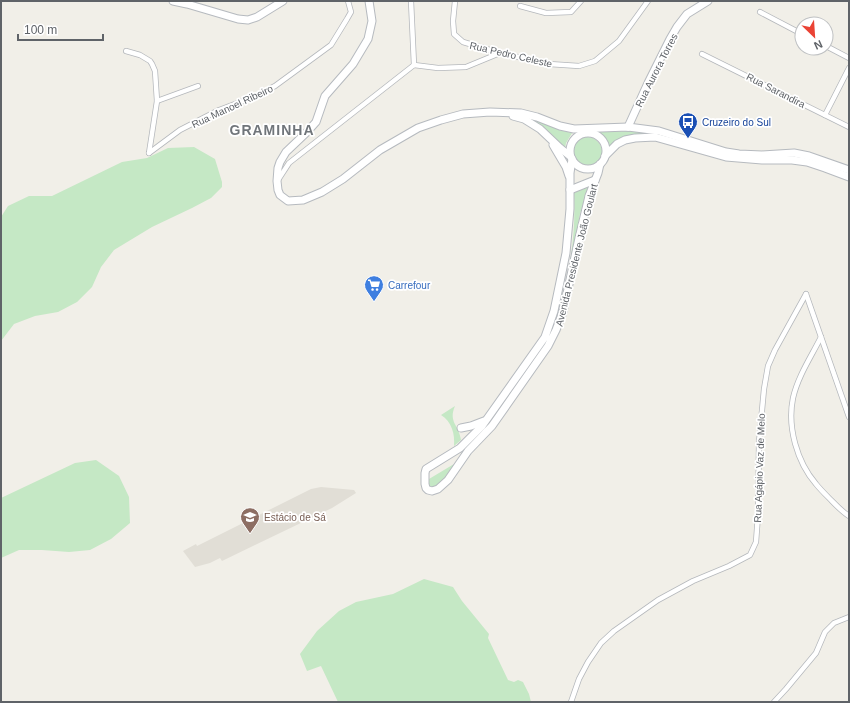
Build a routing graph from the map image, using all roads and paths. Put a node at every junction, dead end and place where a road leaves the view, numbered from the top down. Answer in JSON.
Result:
{"nodes":[{"id":1,"x":173,"y":1,"type":"edge"},
{"id":2,"x":283,"y":1,"type":"edge"},
{"id":3,"x":348,"y":1,"type":"edge"},
{"id":4,"x":369,"y":1,"type":"edge"},
{"id":5,"x":411,"y":1,"type":"edge"},
{"id":6,"x":456,"y":1,"type":"edge"},
{"id":7,"x":581,"y":1,"type":"edge"},
{"id":8,"x":648,"y":1,"type":"edge"},
{"id":9,"x":708,"y":1,"type":"edge"},
{"id":10,"x":520,"y":6,"type":"dead end"},
{"id":11,"x":760,"y":12,"type":"dead end"},
{"id":12,"x":794,"y":30,"type":"edge"},
{"id":13,"x":834,"y":50,"type":"edge"},
{"id":14,"x":126,"y":51,"type":"dead end"},
{"id":15,"x":500,"y":53,"type":"junction"},
{"id":16,"x":702,"y":54,"type":"dead end"},
{"id":17,"x":849,"y":58,"type":"edge"},
{"id":18,"x":414,"y":65,"type":"junction"},
{"id":19,"x":849,"y":68,"type":"edge"},
{"id":20,"x":198,"y":86,"type":"dead end"},
{"id":21,"x":157,"y":101,"type":"junction"},
{"id":22,"x":508,"y":114,"type":"junction"},
{"id":23,"x":825,"y":115,"type":"junction"},
{"id":24,"x":628,"y":127,"type":"junction"},
{"id":25,"x":596,"y":128,"type":"junction"},
{"id":26,"x":849,"y":128,"type":"edge"},
{"id":27,"x":574,"y":129,"type":"junction"},
{"id":28,"x":587,"y":134,"type":"junction"},
{"id":29,"x":547,"y":135,"type":"junction"},
{"id":30,"x":635,"y":138,"type":"junction"},
{"id":31,"x":605,"y":156,"type":"junction"},
{"id":32,"x":571,"y":158,"type":"junction"},
{"id":33,"x":600,"y":164,"type":"junction"},
{"id":34,"x":849,"y":170,"type":"edge"},
{"id":35,"x":596,"y":177,"type":"junction"},
{"id":36,"x":849,"y":178,"type":"edge"},
{"id":37,"x":570,"y":180,"type":"junction"},
{"id":38,"x":277,"y":181,"type":"junction"},
{"id":39,"x":570,"y":190,"type":"junction"},
{"id":40,"x":821,"y":337,"type":"junction"},
{"id":41,"x":491,"y":413,"type":"junction"},
{"id":42,"x":849,"y":417,"type":"edge"},
{"id":43,"x":460,"y":428,"type":"dead end"},
{"id":44,"x":465,"y":443,"type":"junction"},
{"id":45,"x":468,"y":451,"type":"junction"},
{"id":46,"x":849,"y":516,"type":"edge"},
{"id":47,"x":849,"y":617,"type":"edge"},
{"id":48,"x":572,"y":702,"type":"edge"},
{"id":49,"x":774,"y":702,"type":"edge"}],
"edges":[{"from":1,"to":2,"type":"street"},
{"from":3,"to":21,"type":"street","name":"Rua Manoel Ribeiro"},
{"from":4,"to":38,"type":"street"},
{"from":5,"to":18,"type":"street"},
{"from":6,"to":15,"type":"street","name":"Rua Pedro Celeste"},
{"from":7,"to":10,"type":"street"},
{"from":8,"to":15,"type":"street","name":"Rua Pedro Celeste"},
{"from":9,"to":24,"type":"street","name":"Rua Aurora Torres"},
{"from":11,"to":12,"type":"street"},
{"from":13,"to":17,"type":"street"},
{"from":14,"to":21,"type":"street","name":"Rua Manoel Ribeiro"},
{"from":15,"to":18,"type":"street"},
{"from":16,"to":23,"type":"street","name":"Rua Sarandira"},
{"from":18,"to":38,"type":"street"},
{"from":19,"to":23,"type":"street"},
{"from":20,"to":21,"type":"street"},
{"from":22,"to":27,"type":"street"},
{"from":22,"to":29,"type":"street"},
{"from":22,"to":38,"type":"street"},
{"from":23,"to":26,"type":"street","name":"Rua Sarandira"},
{"from":24,"to":25,"type":"street"},
{"from":24,"to":34,"type":"street"},
{"from":25,"to":27,"type":"street"},
{"from":25,"to":28,"type":"street"},
{"from":27,"to":28,"type":"street"},
{"from":28,"to":31,"type":"street"},
{"from":28,"to":32,"type":"street"},
{"from":29,"to":32,"type":"street"},
{"from":29,"to":37,"type":"street"},
{"from":30,"to":31,"type":"street"},
{"from":30,"to":35,"type":"street"},
{"from":30,"to":36,"type":"street"},
{"from":31,"to":33,"type":"street"},
{"from":32,"to":33,"type":"street"},
{"from":32,"to":37,"type":"street","name":"Avenida Presidente João Goulart"},
{"from":33,"to":35,"type":"street","name":"Avenida Presidente João Goulart"},
{"from":35,"to":39,"type":"street"},
{"from":35,"to":45,"type":"street","name":"Avenida Presidente João Goulart"},
{"from":37,"to":39,"type":"street","name":"Avenida Presidente João Goulart"},
{"from":39,"to":41,"type":"street","name":"Avenida Presidente João Goulart"},
{"from":40,"to":42,"type":"street"},
{"from":40,"to":46,"type":"street"},
{"from":40,"to":48,"type":"street","name":"Rua Agápio Vaz de Melo"},
{"from":41,"to":43,"type":"street"},
{"from":41,"to":44,"type":"street","name":"Avenida Presidente João Goulart"},
{"from":44,"to":45,"type":"street"},
{"from":44,"to":45,"type":"street","name":"Avenida Presidente João Goulart"},
{"from":47,"to":49,"type":"street"}]}
